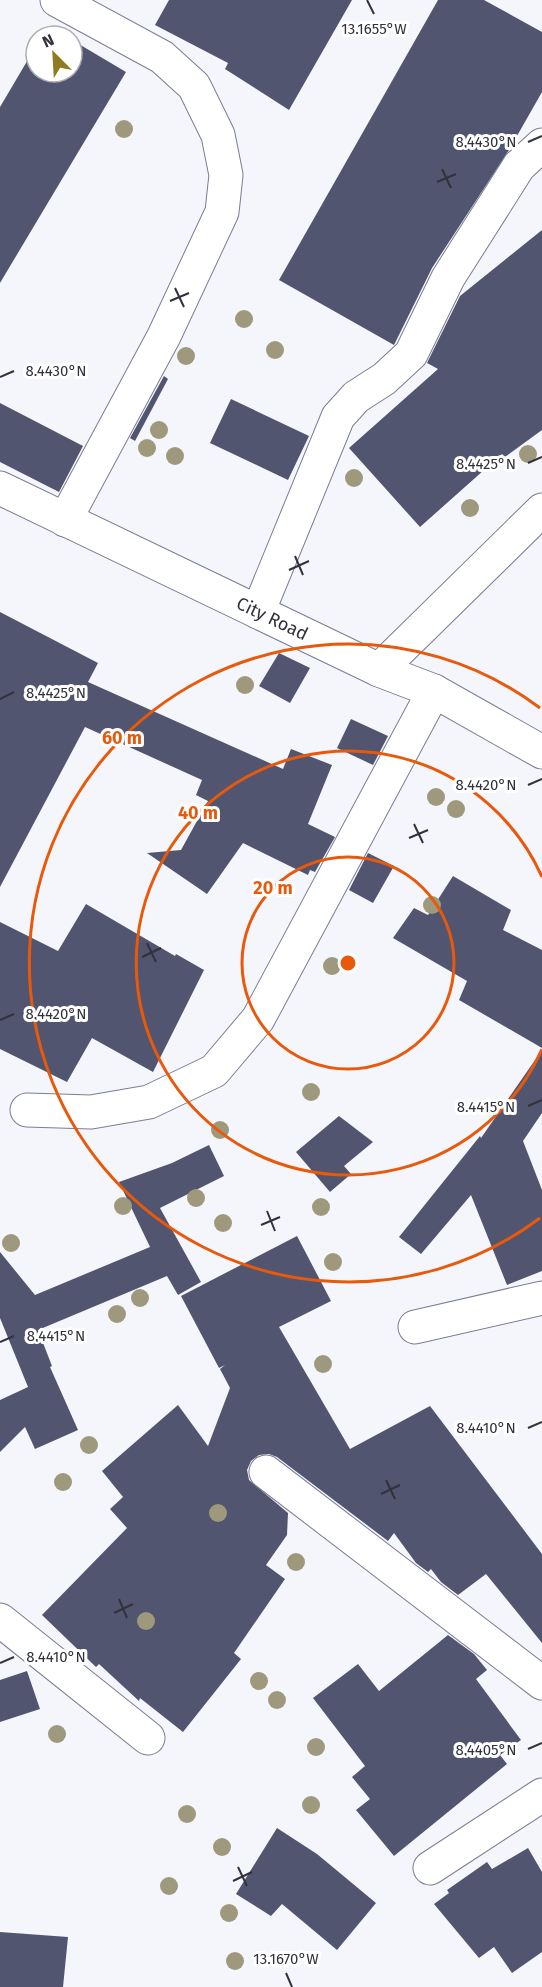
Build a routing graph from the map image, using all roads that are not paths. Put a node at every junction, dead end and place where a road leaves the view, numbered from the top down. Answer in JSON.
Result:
{"nodes":[{"id":1,"x":57,"y":0,"type":"edge"},
{"id":2,"x":542,"y":145,"type":"edge"},
{"id":3,"x":0,"y":488,"type":"edge"},
{"id":4,"x":542,"y":510,"type":"edge"},
{"id":5,"x":65,"y":520,"type":"junction"},
{"id":6,"x":258,"y":612,"type":"junction"},
{"id":7,"x":379,"y":670,"type":"junction"},
{"id":8,"x":434,"y":691,"type":"junction"},
{"id":9,"x":542,"y":752,"type":"edge"},
{"id":10,"x":27,"y":1110,"type":"dead end"},
{"id":11,"x":542,"y":1298,"type":"edge"},
{"id":12,"x":415,"y":1327,"type":"dead end"},
{"id":13,"x":266,"y":1472,"type":"dead end"},
{"id":14,"x":0,"y":1620,"type":"edge"},
{"id":15,"x":542,"y":1683,"type":"edge"},
{"id":16,"x":148,"y":1738,"type":"dead end"},
{"id":17,"x":542,"y":1795,"type":"edge"},
{"id":18,"x":430,"y":1868,"type":"dead end"}],
"edges":[{"from":1,"to":5,"type":"street"},
{"from":2,"to":6,"type":"street"},
{"from":3,"to":5,"type":"street","name":"City Road"},
{"from":4,"to":7,"type":"street"},
{"from":5,"to":6,"type":"street","name":"City Road"},
{"from":6,"to":7,"type":"street","name":"City Road"},
{"from":7,"to":8,"type":"street","name":"City Road"},
{"from":8,"to":9,"type":"street","name":"City Road"},
{"from":8,"to":10,"type":"street"},
{"from":11,"to":12,"type":"street"},
{"from":13,"to":15,"type":"street"},
{"from":14,"to":16,"type":"street"},
{"from":17,"to":18,"type":"street"}]}
